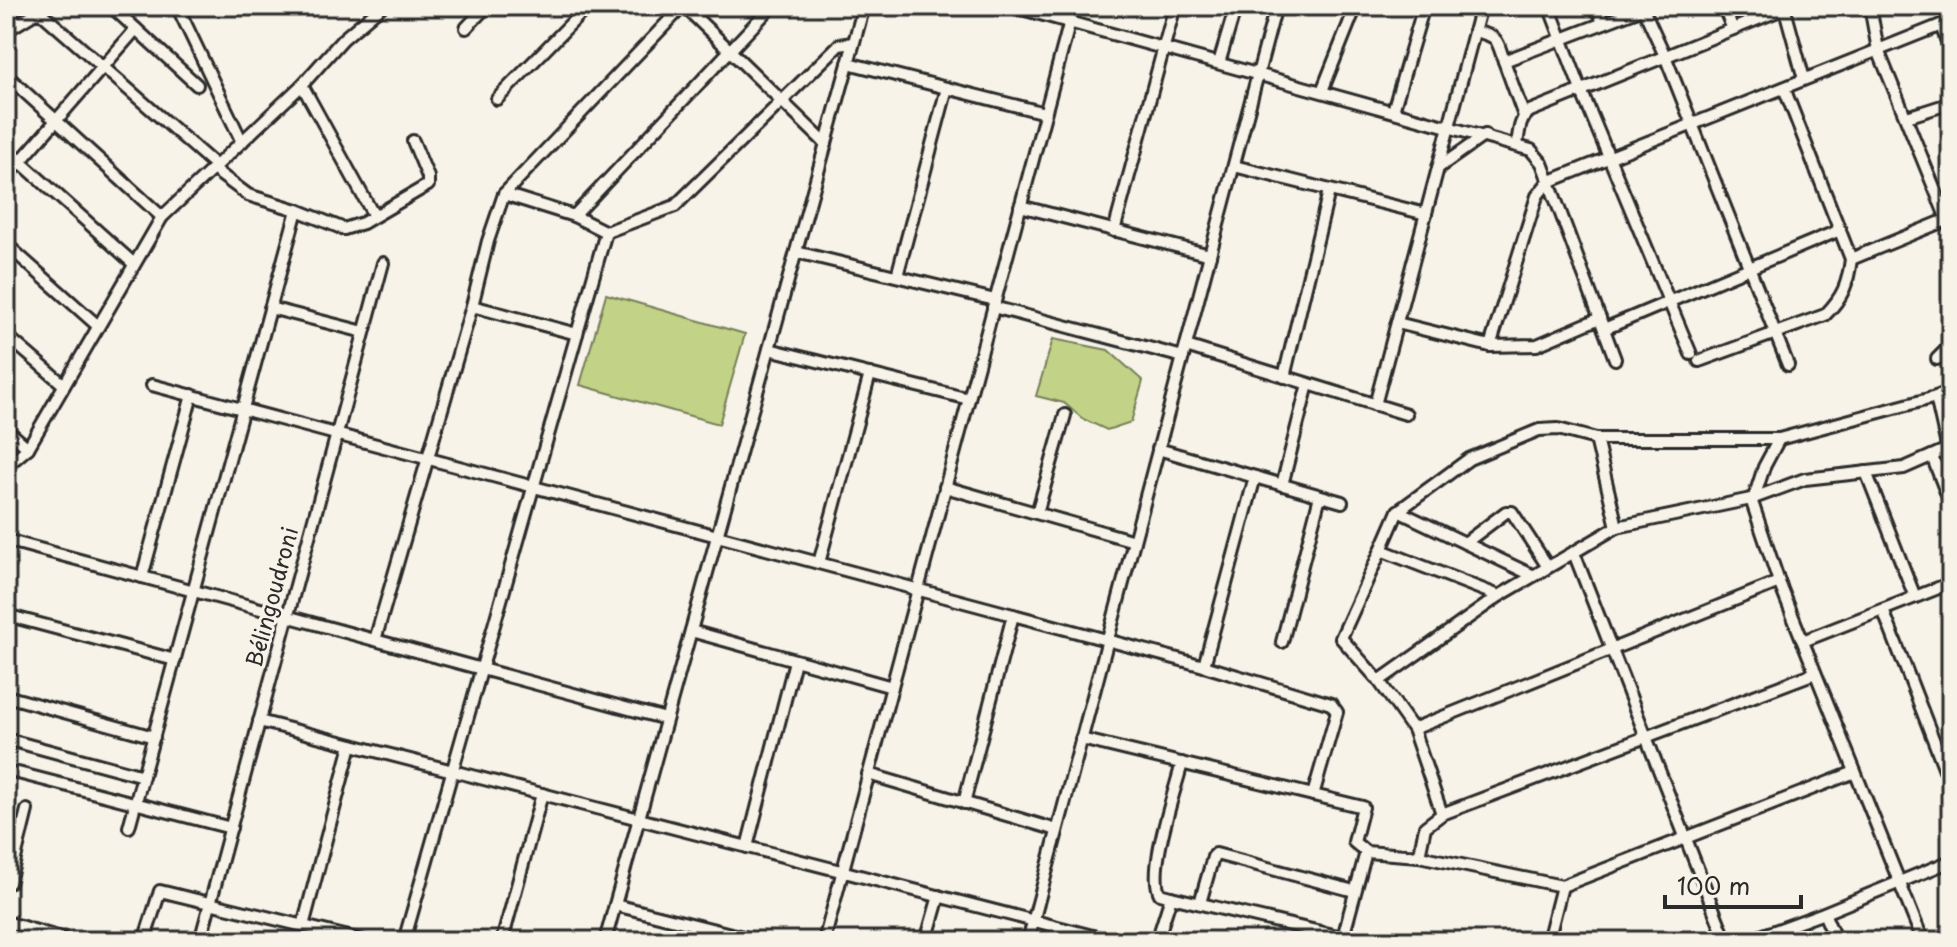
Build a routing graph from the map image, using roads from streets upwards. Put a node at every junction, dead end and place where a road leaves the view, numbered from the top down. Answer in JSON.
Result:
{"nodes":[{"id":1,"x":111,"y":6,"type":"edge"},
{"id":2,"x":177,"y":6,"type":"edge"},
{"id":3,"x":382,"y":6,"type":"edge"},
{"id":4,"x":487,"y":6,"type":"edge"},
{"id":5,"x":588,"y":6,"type":"edge"},
{"id":6,"x":684,"y":6,"type":"edge"},
{"id":7,"x":772,"y":6,"type":"edge"},
{"id":8,"x":864,"y":6,"type":"edge"},
{"id":9,"x":1011,"y":6,"type":"edge"},
{"id":10,"x":1074,"y":6,"type":"edge"},
{"id":11,"x":1175,"y":6,"type":"edge"},
{"id":12,"x":1236,"y":6,"type":"edge"},
{"id":13,"x":1276,"y":6,"type":"edge"},
{"id":14,"x":1356,"y":6,"type":"edge"},
{"id":15,"x":1424,"y":6,"type":"edge"},
{"id":16,"x":1481,"y":6,"type":"edge"},
{"id":17,"x":1549,"y":6,"type":"edge"},
{"id":18,"x":1597,"y":6,"type":"edge"},
{"id":19,"x":1723,"y":6,"type":"edge"},
{"id":20,"x":1870,"y":6,"type":"edge"},
{"id":21,"x":1643,"y":7,"type":"edge"},
{"id":22,"x":1784,"y":7,"type":"edge"},
{"id":23,"x":43,"y":8,"type":"edge"},
{"id":24,"x":1070,"y":22,"type":"junction"},
{"id":25,"x":1603,"y":23,"type":"junction"},
{"id":26,"x":1946,"y":23,"type":"edge"},
{"id":27,"x":466,"y":28,"type":"dead end"},
{"id":28,"x":136,"y":29,"type":"junction"},
{"id":29,"x":1733,"y":29,"type":"junction"},
{"id":30,"x":6,"y":31,"type":"edge"},
{"id":31,"x":1474,"y":31,"type":"junction"},
{"id":32,"x":1563,"y":38,"type":"junction"},
{"id":33,"x":853,"y":43,"type":"junction"},
{"id":34,"x":1163,"y":48,"type":"junction"},
{"id":35,"x":730,"y":50,"type":"junction"},
{"id":36,"x":1878,"y":50,"type":"junction"},
{"id":37,"x":1951,"y":53,"type":"edge"},
{"id":38,"x":1665,"y":56,"type":"junction"},
{"id":39,"x":1504,"y":61,"type":"junction"},
{"id":40,"x":848,"y":63,"type":"junction"},
{"id":41,"x":1219,"y":63,"type":"junction"},
{"id":42,"x":104,"y":67,"type":"junction"},
{"id":43,"x":1258,"y":74,"type":"junction"},
{"id":44,"x":6,"y":75,"type":"edge"},
{"id":45,"x":1804,"y":79,"type":"junction"},
{"id":46,"x":197,"y":85,"type":"dead end"},
{"id":47,"x":302,"y":85,"type":"junction"},
{"id":48,"x":947,"y":88,"type":"junction"},
{"id":49,"x":1784,"y":88,"type":"junction"},
{"id":50,"x":1581,"y":90,"type":"junction"},
{"id":51,"x":1322,"y":91,"type":"junction"},
{"id":52,"x":497,"y":99,"type":"dead end"},
{"id":53,"x":782,"y":101,"type":"junction"},
{"id":54,"x":1951,"y":103,"type":"edge"},
{"id":55,"x":1393,"y":111,"type":"junction"},
{"id":56,"x":1045,"y":113,"type":"junction"},
{"id":57,"x":1524,"y":116,"type":"junction"},
{"id":58,"x":1907,"y":117,"type":"junction"},
{"id":59,"x":56,"y":121,"type":"junction"},
{"id":60,"x":1692,"y":124,"type":"junction"},
{"id":61,"x":1449,"y":126,"type":"junction"},
{"id":62,"x":1485,"y":135,"type":"junction"},
{"id":63,"x":413,"y":141,"type":"dead end"},
{"id":64,"x":242,"y":142,"type":"junction"},
{"id":65,"x":826,"y":144,"type":"junction"},
{"id":66,"x":1517,"y":145,"type":"junction"},
{"id":67,"x":6,"y":149,"type":"edge"},
{"id":68,"x":1609,"y":157,"type":"junction"},
{"id":69,"x":20,"y":162,"type":"junction"},
{"id":70,"x":1234,"y":166,"type":"junction"},
{"id":71,"x":215,"y":167,"type":"junction"},
{"id":72,"x":1438,"y":168,"type":"junction"},
{"id":73,"x":6,"y":178,"type":"edge"},
{"id":74,"x":1548,"y":182,"type":"junction"},
{"id":75,"x":1329,"y":191,"type":"junction"},
{"id":76,"x":504,"y":194,"type":"junction"},
{"id":77,"x":1020,"y":206,"type":"junction"},
{"id":78,"x":297,"y":210,"type":"junction"},
{"id":79,"x":1426,"y":214,"type":"junction"},
{"id":80,"x":374,"y":216,"type":"junction"},
{"id":81,"x":574,"y":216,"type":"junction"},
{"id":82,"x":162,"y":217,"type":"junction"},
{"id":83,"x":1950,"y":222,"type":"edge"},
{"id":84,"x":1840,"y":230,"type":"junction"},
{"id":85,"x":1114,"y":231,"type":"junction"},
{"id":86,"x":606,"y":232,"type":"junction"},
{"id":87,"x":6,"y":244,"type":"edge"},
{"id":88,"x":796,"y":252,"type":"junction"},
{"id":89,"x":1210,"y":255,"type":"junction"},
{"id":90,"x":1851,"y":259,"type":"junction"},
{"id":91,"x":383,"y":263,"type":"dead end"},
{"id":92,"x":134,"y":264,"type":"junction"},
{"id":93,"x":1749,"y":268,"type":"junction"},
{"id":94,"x":897,"y":276,"type":"junction"},
{"id":95,"x":1668,"y":302,"type":"junction"},
{"id":96,"x":994,"y":303,"type":"junction"},
{"id":97,"x":472,"y":306,"type":"junction"},
{"id":98,"x":270,"y":308,"type":"junction"},
{"id":99,"x":1600,"y":318,"type":"junction"},
{"id":100,"x":1397,"y":323,"type":"junction"},
{"id":101,"x":98,"y":326,"type":"junction"},
{"id":102,"x":1604,"y":329,"type":"junction"},
{"id":103,"x":364,"y":332,"type":"junction"},
{"id":104,"x":1776,"y":333,"type":"junction"},
{"id":105,"x":577,"y":334,"type":"junction"},
{"id":106,"x":6,"y":335,"type":"edge"},
{"id":107,"x":1951,"y":345,"type":"edge"},
{"id":108,"x":1490,"y":346,"type":"junction"},
{"id":109,"x":769,"y":349,"type":"junction"},
{"id":110,"x":1184,"y":352,"type":"junction"},
{"id":111,"x":1615,"y":359,"type":"dead end"},
{"id":112,"x":1937,"y":359,"type":"dead end"},
{"id":113,"x":1788,"y":365,"type":"dead end"},
{"id":114,"x":870,"y":374,"type":"junction"},
{"id":115,"x":1284,"y":377,"type":"junction"},
{"id":116,"x":1308,"y":384,"type":"junction"},
{"id":117,"x":64,"y":385,"type":"junction"},
{"id":118,"x":152,"y":385,"type":"dead end"},
{"id":119,"x":1951,"y":391,"type":"edge"},
{"id":120,"x":192,"y":395,"type":"junction"},
{"id":121,"x":1936,"y":397,"type":"junction"},
{"id":122,"x":969,"y":399,"type":"junction"},
{"id":123,"x":1375,"y":405,"type":"junction"},
{"id":124,"x":243,"y":409,"type":"junction"},
{"id":125,"x":1406,"y":414,"type":"dead end"},
{"id":126,"x":1065,"y":415,"type":"dead end"},
{"id":127,"x":6,"y":429,"type":"edge"},
{"id":128,"x":337,"y":434,"type":"junction"},
{"id":129,"x":1596,"y":439,"type":"junction"},
{"id":130,"x":1779,"y":439,"type":"junction"},
{"id":131,"x":28,"y":448,"type":"junction"},
{"id":132,"x":1158,"y":449,"type":"junction"},
{"id":133,"x":1932,"y":456,"type":"junction"},
{"id":134,"x":427,"y":458,"type":"junction"},
{"id":135,"x":6,"y":460,"type":"edge"},
{"id":136,"x":1866,"y":472,"type":"junction"},
{"id":137,"x":1255,"y":477,"type":"junction"},
{"id":138,"x":1282,"y":485,"type":"junction"},
{"id":139,"x":534,"y":487,"type":"junction"},
{"id":140,"x":945,"y":487,"type":"junction"},
{"id":141,"x":1320,"y":496,"type":"junction"},
{"id":142,"x":1752,"y":498,"type":"junction"},
{"id":143,"x":1342,"y":502,"type":"dead end"},
{"id":144,"x":1951,"y":505,"type":"edge"},
{"id":145,"x":1398,"y":511,"type":"junction"},
{"id":146,"x":1037,"y":513,"type":"junction"},
{"id":147,"x":1617,"y":527,"type":"junction"},
{"id":148,"x":717,"y":536,"type":"junction"},
{"id":149,"x":6,"y":540,"type":"edge"},
{"id":150,"x":1134,"y":541,"type":"junction"},
{"id":151,"x":1465,"y":543,"type":"junction"},
{"id":152,"x":1381,"y":550,"type":"junction"},
{"id":153,"x":1574,"y":553,"type":"junction"},
{"id":154,"x":819,"y":563,"type":"junction"},
{"id":155,"x":1548,"y":567,"type":"junction"},
{"id":156,"x":1532,"y":575,"type":"junction"},
{"id":157,"x":142,"y":577,"type":"junction"},
{"id":158,"x":1779,"y":582,"type":"junction"},
{"id":159,"x":1951,"y":583,"type":"edge"},
{"id":160,"x":918,"y":589,"type":"junction"},
{"id":161,"x":193,"y":591,"type":"junction"},
{"id":162,"x":1499,"y":596,"type":"junction"},
{"id":163,"x":1915,"y":597,"type":"junction"},
{"id":164,"x":1883,"y":610,"type":"junction"},
{"id":165,"x":6,"y":615,"type":"edge"},
{"id":166,"x":1013,"y":615,"type":"junction"},
{"id":167,"x":287,"y":617,"type":"junction"},
{"id":168,"x":691,"y":631,"type":"junction"},
{"id":169,"x":375,"y":640,"type":"junction"},
{"id":170,"x":1108,"y":640,"type":"junction"},
{"id":171,"x":1803,"y":641,"type":"junction"},
{"id":172,"x":1282,"y":642,"type":"dead end"},
{"id":173,"x":1612,"y":649,"type":"junction"},
{"id":174,"x":175,"y":660,"type":"junction"},
{"id":175,"x":795,"y":661,"type":"junction"},
{"id":176,"x":1204,"y":666,"type":"junction"},
{"id":177,"x":482,"y":669,"type":"junction"},
{"id":178,"x":1815,"y":673,"type":"junction"},
{"id":179,"x":1379,"y":681,"type":"junction"},
{"id":180,"x":892,"y":687,"type":"junction"},
{"id":181,"x":6,"y":696,"type":"edge"},
{"id":182,"x":666,"y":719,"type":"junction"},
{"id":183,"x":259,"y":721,"type":"junction"},
{"id":184,"x":1413,"y":729,"type":"junction"},
{"id":185,"x":154,"y":737,"type":"junction"},
{"id":186,"x":1646,"y":737,"type":"junction"},
{"id":187,"x":6,"y":739,"type":"edge"},
{"id":188,"x":1081,"y":739,"type":"junction"},
{"id":189,"x":351,"y":745,"type":"junction"},
{"id":190,"x":1182,"y":763,"type":"junction"},
{"id":191,"x":453,"y":771,"type":"junction"},
{"id":192,"x":1855,"y":772,"type":"junction"},
{"id":193,"x":18,"y":773,"type":"dead end"},
{"id":194,"x":868,"y":774,"type":"junction"},
{"id":195,"x":143,"y":776,"type":"junction"},
{"id":196,"x":1951,"y":785,"type":"edge"},
{"id":197,"x":542,"y":794,"type":"junction"},
{"id":198,"x":1313,"y":795,"type":"junction"},
{"id":199,"x":136,"y":803,"type":"junction"},
{"id":200,"x":964,"y":803,"type":"junction"},
{"id":201,"x":27,"y":810,"type":"dead end"},
{"id":202,"x":1442,"y":814,"type":"junction"},
{"id":203,"x":639,"y":819,"type":"junction"},
{"id":204,"x":129,"y":827,"type":"dead end"},
{"id":205,"x":231,"y":828,"type":"junction"},
{"id":206,"x":1057,"y":830,"type":"junction"},
{"id":207,"x":1686,"y":839,"type":"junction"},
{"id":208,"x":747,"y":847,"type":"junction"},
{"id":209,"x":1366,"y":852,"type":"junction"},
{"id":210,"x":1419,"y":856,"type":"junction"},
{"id":211,"x":1951,"y":861,"type":"edge"},
{"id":212,"x":843,"y":871,"type":"junction"},
{"id":213,"x":1899,"y":883,"type":"junction"},
{"id":214,"x":6,"y":884,"type":"edge"},
{"id":215,"x":1562,"y":886,"type":"junction"},
{"id":216,"x":1354,"y":891,"type":"junction"},
{"id":217,"x":939,"y":896,"type":"junction"},
{"id":218,"x":1171,"y":897,"type":"junction"},
{"id":219,"x":210,"y":903,"type":"junction"},
{"id":220,"x":1200,"y":903,"type":"junction"},
{"id":221,"x":615,"y":905,"type":"junction"},
{"id":222,"x":1824,"y":913,"type":"junction"},
{"id":223,"x":1033,"y":921,"type":"junction"},
{"id":224,"x":6,"y":922,"type":"edge"},
{"id":225,"x":303,"y":926,"type":"junction"},
{"id":226,"x":715,"y":936,"type":"edge"},
{"id":227,"x":1343,"y":939,"type":"edge"},
{"id":228,"x":71,"y":941,"type":"edge"},
{"id":229,"x":144,"y":941,"type":"edge"},
{"id":230,"x":200,"y":941,"type":"edge"},
{"id":231,"x":365,"y":941,"type":"edge"},
{"id":232,"x":404,"y":941,"type":"edge"},
{"id":233,"x":502,"y":941,"type":"edge"},
{"id":234,"x":605,"y":941,"type":"edge"},
{"id":235,"x":759,"y":941,"type":"edge"},
{"id":236,"x":824,"y":941,"type":"edge"},
{"id":237,"x":926,"y":941,"type":"edge"},
{"id":238,"x":1028,"y":941,"type":"edge"},
{"id":239,"x":1112,"y":941,"type":"edge"},
{"id":240,"x":1157,"y":941,"type":"edge"},
{"id":241,"x":1359,"y":941,"type":"edge"},
{"id":242,"x":1548,"y":941,"type":"edge"},
{"id":243,"x":1726,"y":941,"type":"edge"},
{"id":244,"x":1747,"y":941,"type":"edge"},
{"id":245,"x":1836,"y":941,"type":"edge"},
{"id":246,"x":1923,"y":941,"type":"edge"}],
"edges":[{"from":1,"to":28,"type":"street"},
{"from":2,"to":64,"type":"street"},
{"from":3,"to":47,"type":"street"},
{"from":4,"to":27,"type":"street"},
{"from":5,"to":52,"type":"street"},
{"from":6,"to":35,"type":"street"},
{"from":6,"to":76,"type":"street"},
{"from":7,"to":35,"type":"street"},
{"from":8,"to":33,"type":"street"},
{"from":9,"to":24,"type":"street"},
{"from":10,"to":24,"type":"street"},
{"from":11,"to":34,"type":"street"},
{"from":12,"to":41,"type":"street"},
{"from":13,"to":43,"type":"street"},
{"from":14,"to":51,"type":"street"},
{"from":15,"to":55,"type":"street"},
{"from":16,"to":31,"type":"street"},
{"from":17,"to":32,"type":"street"},
{"from":18,"to":25,"type":"street"},
{"from":19,"to":29,"type":"street"},
{"from":20,"to":36,"type":"street"},
{"from":21,"to":25,"type":"street"},
{"from":21,"to":38,"type":"street"},
{"from":22,"to":29,"type":"street"},
{"from":22,"to":45,"type":"street"},
{"from":23,"to":30,"type":"street"},
{"from":23,"to":42,"type":"street"},
{"from":24,"to":34,"type":"street"},
{"from":24,"to":56,"type":"street"},
{"from":25,"to":32,"type":"street"},
{"from":26,"to":36,"type":"street"},
{"from":26,"to":37,"type":"street"},
{"from":28,"to":42,"type":"street"},
{"from":28,"to":46,"type":"street"},
{"from":29,"to":38,"type":"street"},
{"from":31,"to":39,"type":"street"},
{"from":31,"to":61,"type":"street"},
{"from":32,"to":39,"type":"street"},
{"from":32,"to":50,"type":"street"},
{"from":33,"to":40,"type":"street"},
{"from":33,"to":53,"type":"street"},
{"from":34,"to":41,"type":"street"},
{"from":34,"to":85,"type":"street"},
{"from":35,"to":53,"type":"street"},
{"from":35,"to":81,"type":"street"},
{"from":36,"to":45,"type":"street"},
{"from":36,"to":58,"type":"street"},
{"from":38,"to":50,"type":"street"},
{"from":38,"to":60,"type":"street"},
{"from":39,"to":57,"type":"street"},
{"from":40,"to":48,"type":"street"},
{"from":40,"to":65,"type":"street"},
{"from":41,"to":43,"type":"street"},
{"from":42,"to":59,"type":"street"},
{"from":42,"to":71,"type":"street"},
{"from":43,"to":51,"type":"street"},
{"from":43,"to":70,"type":"street"},
{"from":44,"to":59,"type":"street"},
{"from":45,"to":49,"type":"street"},
{"from":47,"to":64,"type":"street"},
{"from":47,"to":80,"type":"street"},
{"from":48,"to":56,"type":"street"},
{"from":48,"to":94,"type":"street"},
{"from":49,"to":60,"type":"street"},
{"from":49,"to":84,"type":"street"},
{"from":50,"to":57,"type":"street"},
{"from":50,"to":68,"type":"street"},
{"from":51,"to":55,"type":"street"},
{"from":53,"to":65,"type":"street"},
{"from":53,"to":86,"type":"street"},
{"from":54,"to":58,"type":"street"},
{"from":55,"to":61,"type":"street"},
{"from":56,"to":77,"type":"street"},
{"from":57,"to":66,"type":"street"},
{"from":58,"to":83,"type":"street"},
{"from":59,"to":69,"type":"street"},
{"from":59,"to":82,"type":"street"},
{"from":60,"to":68,"type":"street"},
{"from":60,"to":93,"type":"street"},
{"from":61,"to":62,"type":"street"},
{"from":61,"to":72,"type":"street"},
{"from":62,"to":66,"type":"street"},
{"from":62,"to":72,"type":"street"},
{"from":63,"to":80,"type":"street"},
{"from":64,"to":71,"type":"street"},
{"from":65,"to":88,"type":"street"},
{"from":66,"to":74,"type":"street"},
{"from":67,"to":69,"type":"street"},
{"from":68,"to":74,"type":"street"},
{"from":68,"to":95,"type":"street"},
{"from":69,"to":73,"type":"street"},
{"from":69,"to":92,"type":"street"},
{"from":70,"to":75,"type":"street"},
{"from":70,"to":89,"type":"street"},
{"from":71,"to":78,"type":"street"},
{"from":71,"to":82,"type":"street"},
{"from":72,"to":79,"type":"street"},
{"from":74,"to":99,"type":"street"},
{"from":74,"to":108,"type":"street"},
{"from":75,"to":79,"type":"street"},
{"from":75,"to":115,"type":"street"},
{"from":76,"to":81,"type":"street"},
{"from":76,"to":97,"type":"street"},
{"from":77,"to":85,"type":"street"},
{"from":77,"to":96,"type":"street"},
{"from":78,"to":80,"type":"street"},
{"from":78,"to":98,"type":"street"},
{"from":79,"to":100,"type":"street"},
{"from":81,"to":86,"type":"street"},
{"from":82,"to":92,"type":"street"},
{"from":83,"to":90,"type":"street"},
{"from":84,"to":90,"type":"street"},
{"from":84,"to":93,"type":"street"},
{"from":85,"to":89,"type":"street"},
{"from":86,"to":105,"type":"street"},
{"from":87,"to":101,"type":"street"},
{"from":88,"to":94,"type":"street"},
{"from":88,"to":109,"type":"street"},
{"from":89,"to":110,"type":"street"},
{"from":90,"to":104,"type":"street"},
{"from":91,"to":103,"type":"street","name":"Bélingoudroni"},
{"from":92,"to":101,"type":"street"},
{"from":93,"to":95,"type":"street"},
{"from":93,"to":104,"type":"street"},
{"from":94,"to":96,"type":"street"},
{"from":95,"to":102,"type":"street"},
{"from":95,"to":104,"type":"street"},
{"from":96,"to":110,"type":"street"},
{"from":96,"to":122,"type":"street"},
{"from":97,"to":105,"type":"street"},
{"from":97,"to":134,"type":"street"},
{"from":98,"to":103,"type":"street"},
{"from":98,"to":124,"type":"street"},
{"from":99,"to":102,"type":"street"},
{"from":99,"to":108,"type":"street"},
{"from":100,"to":108,"type":"street"},
{"from":100,"to":123,"type":"street"},
{"from":101,"to":117,"type":"street"},
{"from":102,"to":111,"type":"street"},
{"from":103,"to":128,"type":"street","name":"Bélingoudroni"},
{"from":104,"to":113,"type":"street"},
{"from":105,"to":139,"type":"street"},
{"from":106,"to":117,"type":"street"},
{"from":107,"to":112,"type":"street"},
{"from":109,"to":114,"type":"street"},
{"from":109,"to":148,"type":"street"},
{"from":110,"to":115,"type":"street"},
{"from":110,"to":132,"type":"street"},
{"from":114,"to":122,"type":"street"},
{"from":114,"to":154,"type":"street"},
{"from":115,"to":116,"type":"street"},
{"from":116,"to":123,"type":"street"},
{"from":116,"to":138,"type":"street"},
{"from":117,"to":131,"type":"street"},
{"from":118,"to":120,"type":"street"},
{"from":119,"to":121,"type":"street"},
{"from":120,"to":124,"type":"street"},
{"from":120,"to":157,"type":"street"},
{"from":121,"to":130,"type":"street"},
{"from":121,"to":133,"type":"street"},
{"from":122,"to":140,"type":"street"},
{"from":123,"to":125,"type":"street"},
{"from":124,"to":128,"type":"street"},
{"from":124,"to":161,"type":"street"},
{"from":126,"to":146,"type":"street"},
{"from":127,"to":131,"type":"street"},
{"from":128,"to":134,"type":"street"},
{"from":128,"to":167,"type":"street","name":"Bélingoudroni"},
{"from":129,"to":130,"type":"street"},
{"from":129,"to":145,"type":"street"},
{"from":129,"to":147,"type":"street"},
{"from":130,"to":142,"type":"street"},
{"from":131,"to":135,"type":"street"},
{"from":132,"to":137,"type":"street"},
{"from":132,"to":150,"type":"street"},
{"from":133,"to":136,"type":"street"},
{"from":133,"to":144,"type":"street"},
{"from":134,"to":139,"type":"street"},
{"from":134,"to":169,"type":"street"},
{"from":136,"to":142,"type":"street"},
{"from":136,"to":163,"type":"street"},
{"from":137,"to":138,"type":"street"},
{"from":137,"to":176,"type":"street"},
{"from":138,"to":141,"type":"street"},
{"from":139,"to":148,"type":"street"},
{"from":139,"to":177,"type":"street"},
{"from":140,"to":146,"type":"street"},
{"from":140,"to":160,"type":"street"},
{"from":141,"to":143,"type":"street"},
{"from":141,"to":172,"type":"street"},
{"from":142,"to":147,"type":"street"},
{"from":142,"to":158,"type":"street"},
{"from":145,"to":151,"type":"street"},
{"from":145,"to":152,"type":"street"},
{"from":146,"to":150,"type":"street"},
{"from":147,"to":153,"type":"street"},
{"from":148,"to":154,"type":"street"},
{"from":148,"to":168,"type":"street"},
{"from":149,"to":157,"type":"street"},
{"from":150,"to":170,"type":"street"},
{"from":151,"to":155,"type":"street"},
{"from":151,"to":156,"type":"street"},
{"from":152,"to":162,"type":"street"},
{"from":152,"to":179,"type":"street"},
{"from":153,"to":155,"type":"street"},
{"from":153,"to":173,"type":"street"},
{"from":154,"to":160,"type":"street"},
{"from":155,"to":156,"type":"street"},
{"from":156,"to":162,"type":"street"},
{"from":157,"to":161,"type":"street"},
{"from":158,"to":171,"type":"street"},
{"from":158,"to":173,"type":"street"},
{"from":159,"to":163,"type":"street"},
{"from":160,"to":166,"type":"street"},
{"from":160,"to":180,"type":"street"},
{"from":161,"to":167,"type":"street"},
{"from":161,"to":174,"type":"street"},
{"from":162,"to":179,"type":"street"},
{"from":163,"to":164,"type":"street"},
{"from":164,"to":171,"type":"street"},
{"from":164,"to":196,"type":"street"},
{"from":165,"to":174,"type":"street"},
{"from":166,"to":170,"type":"street"},
{"from":166,"to":200,"type":"street"},
{"from":167,"to":169,"type":"street"},
{"from":167,"to":183,"type":"street","name":"Bélingoudroni"},
{"from":168,"to":175,"type":"street"},
{"from":168,"to":182,"type":"street"},
{"from":169,"to":177,"type":"street"},
{"from":170,"to":176,"type":"street"},
{"from":170,"to":188,"type":"street"},
{"from":171,"to":178,"type":"street"},
{"from":173,"to":184,"type":"street"},
{"from":173,"to":186,"type":"street"},
{"from":174,"to":185,"type":"street"},
{"from":175,"to":180,"type":"street"},
{"from":175,"to":208,"type":"street"},
{"from":176,"to":198,"type":"street"},
{"from":177,"to":182,"type":"street"},
{"from":177,"to":191,"type":"street"},
{"from":178,"to":186,"type":"street"},
{"from":178,"to":192,"type":"street"},
{"from":179,"to":184,"type":"street"},
{"from":180,"to":194,"type":"street"},
{"from":181,"to":185,"type":"street"},
{"from":182,"to":203,"type":"street"},
{"from":183,"to":189,"type":"street"},
{"from":183,"to":205,"type":"street","name":"Bélingoudroni"},
{"from":184,"to":202,"type":"street"},
{"from":185,"to":195,"type":"street"},
{"from":186,"to":202,"type":"street"},
{"from":186,"to":207,"type":"street"},
{"from":187,"to":195,"type":"street"},
{"from":188,"to":190,"type":"street"},
{"from":188,"to":206,"type":"street"},
{"from":189,"to":191,"type":"street"},
{"from":189,"to":225,"type":"street"},
{"from":190,"to":198,"type":"street"},
{"from":190,"to":218,"type":"street"},
{"from":191,"to":197,"type":"street"},
{"from":191,"to":232,"type":"street"},
{"from":192,"to":207,"type":"street"},
{"from":192,"to":213,"type":"street"},
{"from":193,"to":199,"type":"street"},
{"from":194,"to":200,"type":"street"},
{"from":194,"to":212,"type":"street"},
{"from":195,"to":199,"type":"street"},
{"from":197,"to":203,"type":"street"},
{"from":197,"to":233,"type":"street"},
{"from":198,"to":209,"type":"street"},
{"from":199,"to":204,"type":"street"},
{"from":199,"to":205,"type":"street"},
{"from":200,"to":206,"type":"street"},
{"from":201,"to":214,"type":"street"},
{"from":202,"to":210,"type":"street"},
{"from":203,"to":208,"type":"street"},
{"from":203,"to":221,"type":"street"},
{"from":205,"to":219,"type":"street","name":"Bélingoudroni"},
{"from":206,"to":223,"type":"street"},
{"from":207,"to":215,"type":"street"},
{"from":207,"to":243,"type":"street"},
{"from":208,"to":212,"type":"street"},
{"from":209,"to":210,"type":"street"},
{"from":209,"to":216,"type":"street"},
{"from":210,"to":215,"type":"street"},
{"from":211,"to":213,"type":"street"},
{"from":212,"to":217,"type":"street"},
{"from":212,"to":236,"type":"street"},
{"from":213,"to":222,"type":"street"},
{"from":213,"to":246,"type":"street"},
{"from":215,"to":242,"type":"street"},
{"from":216,"to":220,"type":"street"},
{"from":216,"to":227,"type":"street"},
{"from":217,"to":223,"type":"street"},
{"from":217,"to":237,"type":"street"},
{"from":218,"to":220,"type":"street"},
{"from":218,"to":240,"type":"street"},
{"from":219,"to":225,"type":"street"},
{"from":219,"to":229,"type":"street"},
{"from":219,"to":230,"type":"street","name":"Bélingoudroni"},
{"from":220,"to":227,"type":"street"},
{"from":221,"to":226,"type":"street"},
{"from":221,"to":234,"type":"street"},
{"from":222,"to":244,"type":"street"},
{"from":222,"to":245,"type":"street"},
{"from":223,"to":238,"type":"street"},
{"from":223,"to":239,"type":"street"},
{"from":224,"to":228,"type":"street"},
{"from":225,"to":231,"type":"street"},
{"from":226,"to":235,"type":"street"},
{"from":227,"to":241,"type":"street"}]}
